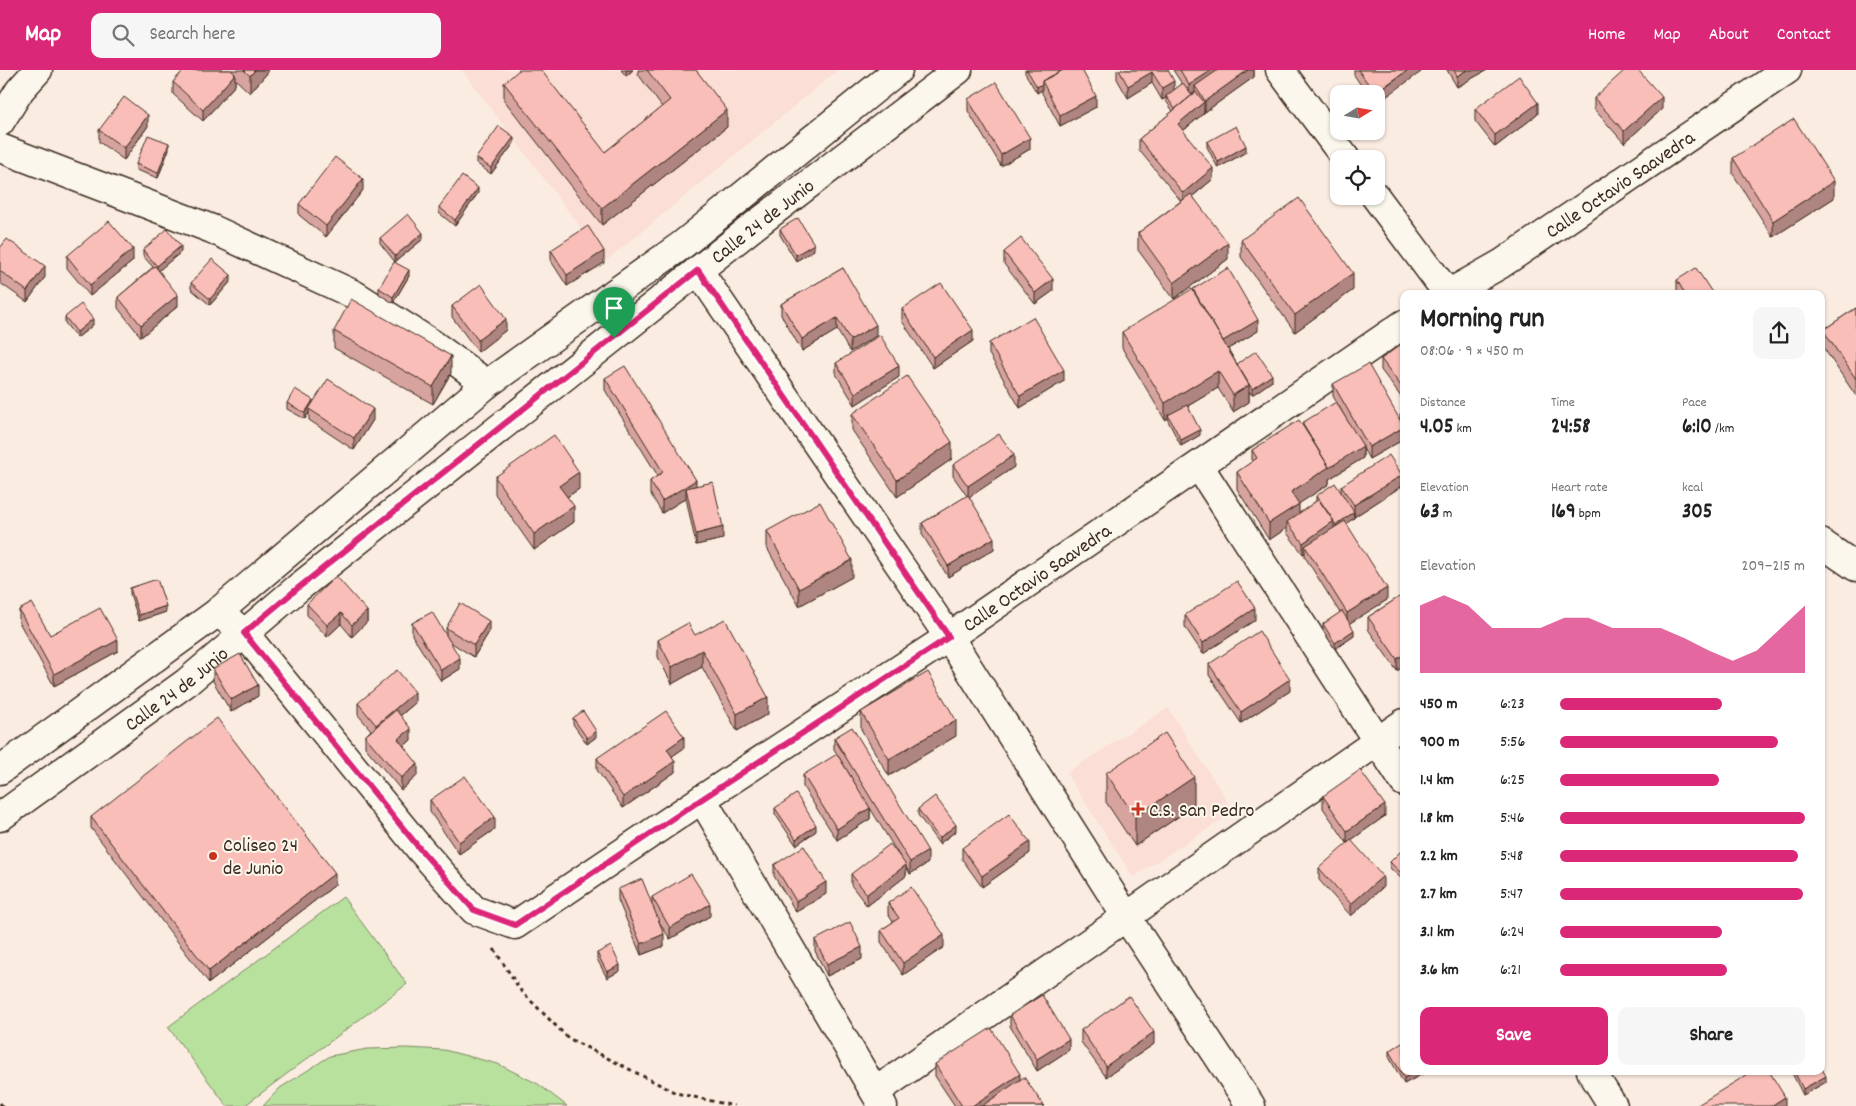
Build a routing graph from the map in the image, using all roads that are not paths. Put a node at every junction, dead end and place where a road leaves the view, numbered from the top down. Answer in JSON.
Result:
{"nodes":[{"id":1,"x":38,"y":70,"type":"edge"},
{"id":2,"x":898,"y":70,"type":"edge"},
{"id":3,"x":958,"y":70,"type":"edge"},
{"id":4,"x":1280,"y":70,"type":"edge"},
{"id":5,"x":1787,"y":70,"type":"edge"},
{"id":6,"x":0,"y":122,"type":"edge"},
{"id":7,"x":0,"y":148,"type":"edge"},
{"id":8,"x":1339,"y":150,"type":"edge"},
{"id":9,"x":1381,"y":205,"type":"edge"},
{"id":10,"x":698,"y":270,"type":"junction"},
{"id":11,"x":1445,"y":290,"type":"edge"},
{"id":12,"x":1455,"y":290,"type":"edge"},
{"id":13,"x":1400,"y":327,"type":"edge"},
{"id":14,"x":487,"y":384,"type":"junction"},
{"id":15,"x":1199,"y":466,"type":"junction"},
{"id":16,"x":1825,"y":546,"type":"edge"},
{"id":17,"x":1856,"y":567,"type":"edge"},
{"id":18,"x":218,"y":612,"type":"junction"},
{"id":19,"x":244,"y":633,"type":"junction"},
{"id":20,"x":949,"y":637,"type":"junction"},
{"id":21,"x":1400,"y":726,"type":"edge"},
{"id":22,"x":1377,"y":741,"type":"junction"},
{"id":23,"x":0,"y":770,"type":"edge"},
{"id":24,"x":1400,"y":776,"type":"edge"},
{"id":25,"x":702,"y":799,"type":"junction"},
{"id":26,"x":0,"y":817,"type":"edge"},
{"id":27,"x":1127,"y":918,"type":"junction"},
{"id":28,"x":1594,"y":1075,"type":"edge"},
{"id":29,"x":879,"y":1099,"type":"edge"},
{"id":30,"x":1251,"y":1106,"type":"edge"},
{"id":31,"x":1613,"y":1106,"type":"edge"}],
"edges":[{"from":1,"to":6,"type":"street"},
{"from":2,"to":14,"type":"street","name":"Calle 24 de Junio"},
{"from":3,"to":10,"type":"street","name":"Calle 24 de Junio"},
{"from":4,"to":8,"type":"street"},
{"from":5,"to":12,"type":"street","name":"Calle Octavio Saavedra"},
{"from":7,"to":14,"type":"street"},
{"from":9,"to":11,"type":"street"},
{"from":10,"to":19,"type":"street","name":"Calle 24 de Junio"},
{"from":10,"to":20,"type":"street"},
{"from":13,"to":15,"type":"street","name":"Calle Octavio Saavedra"},
{"from":14,"to":18,"type":"street","name":"Calle 24 de Junio"},
{"from":15,"to":20,"type":"street","name":"Calle Octavio Saavedra"},
{"from":15,"to":22,"type":"street"},
{"from":16,"to":17,"type":"street"},
{"from":18,"to":19,"type":"street"},
{"from":18,"to":23,"type":"street","name":"Calle 24 de Junio"},
{"from":19,"to":25,"type":"street","name":"Calle Octavio Saavedra"},
{"from":19,"to":26,"type":"street","name":"Calle 24 de Junio"},
{"from":20,"to":25,"type":"street","name":"Calle Octavio Saavedra"},
{"from":20,"to":27,"type":"street"},
{"from":21,"to":22,"type":"street"},
{"from":22,"to":24,"type":"street"},
{"from":22,"to":27,"type":"street"},
{"from":25,"to":29,"type":"street"},
{"from":27,"to":29,"type":"street"},
{"from":27,"to":30,"type":"street"},
{"from":28,"to":31,"type":"street"}]}
